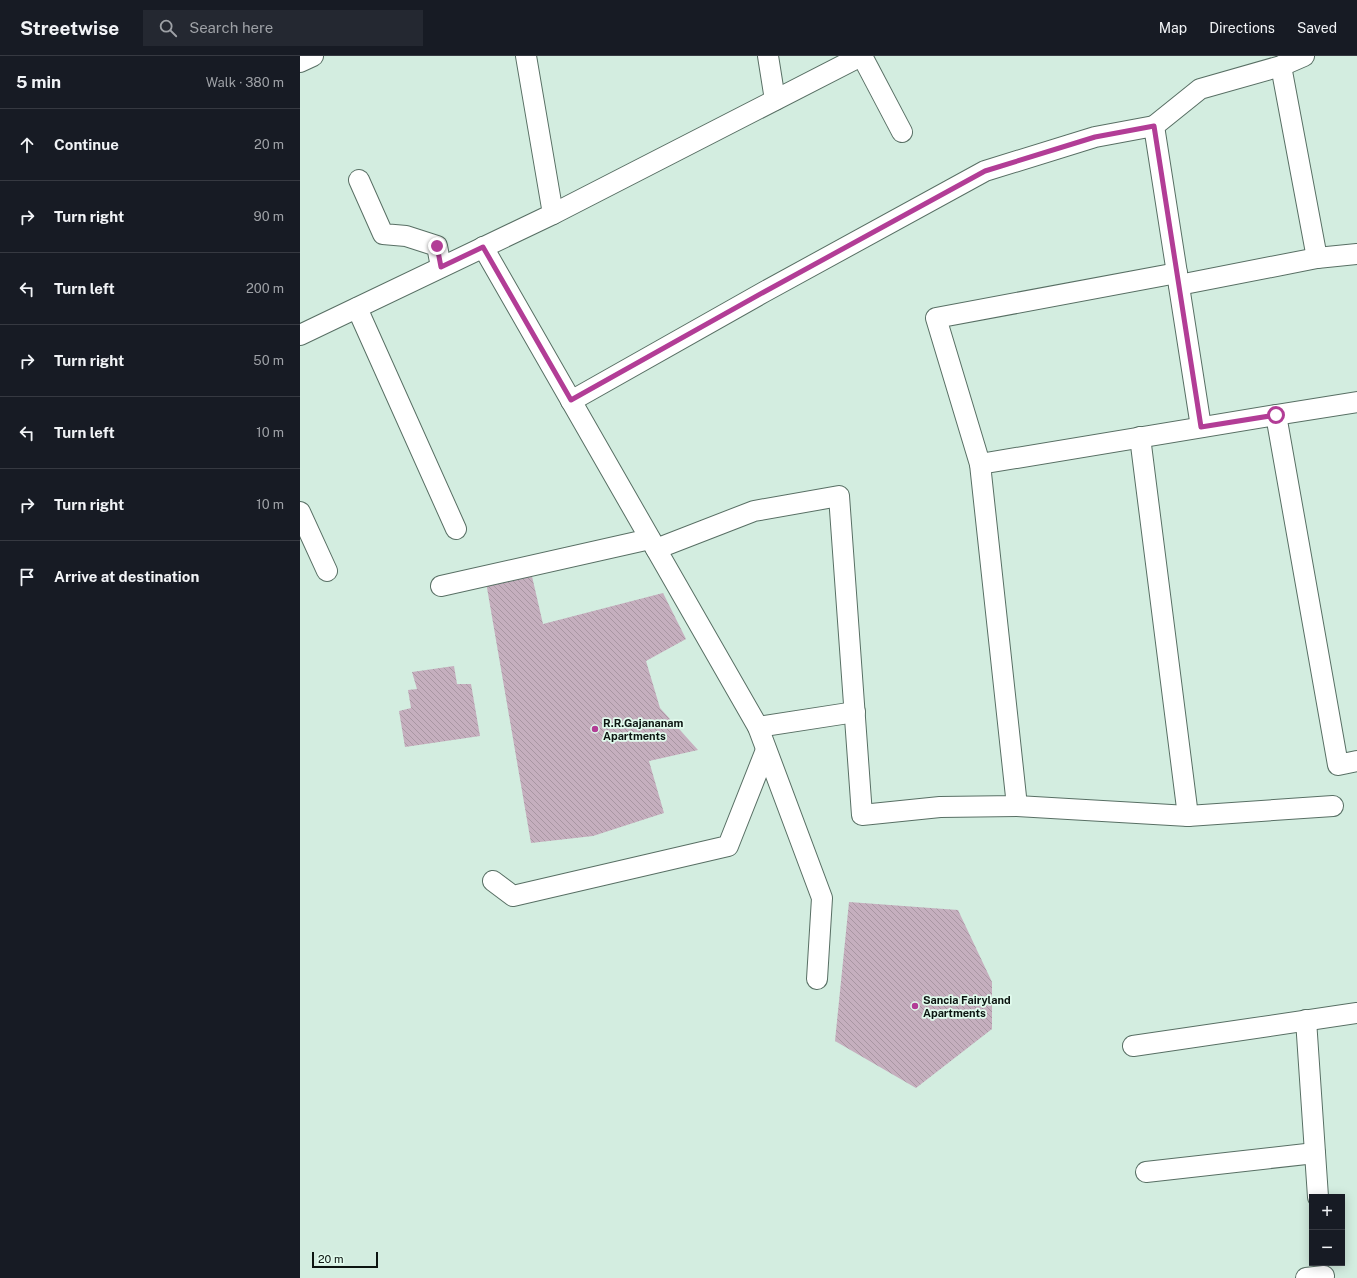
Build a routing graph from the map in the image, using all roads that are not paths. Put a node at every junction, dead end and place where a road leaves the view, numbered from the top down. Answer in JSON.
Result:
{"nodes":[{"id":1,"x":313,"y":56,"type":"edge"},
{"id":2,"x":526,"y":56,"type":"edge"},
{"id":3,"x":768,"y":56,"type":"edge"},
{"id":4,"x":862,"y":56,"type":"edge"},
{"id":5,"x":1304,"y":56,"type":"edge"},
{"id":6,"x":300,"y":62,"type":"edge"},
{"id":7,"x":1280,"y":66,"type":"junction"},
{"id":8,"x":774,"y":100,"type":"junction"},
{"id":9,"x":1154,"y":126,"type":"junction"},
{"id":10,"x":902,"y":132,"type":"dead end"},
{"id":11,"x":359,"y":180,"type":"dead end"},
{"id":12,"x":552,"y":214,"type":"junction"},
{"id":13,"x":483,"y":247,"type":"junction"},
{"id":14,"x":1357,"y":254,"type":"edge"},
{"id":15,"x":1317,"y":258,"type":"junction"},
{"id":16,"x":441,"y":267,"type":"junction"},
{"id":17,"x":1178,"y":279,"type":"junction"},
{"id":18,"x":357,"y":308,"type":"junction"},
{"id":19,"x":300,"y":335,"type":"edge"},
{"id":20,"x":571,"y":400,"type":"junction"},
{"id":21,"x":1357,"y":402,"type":"edge"},
{"id":22,"x":1276,"y":415,"type":"junction"},
{"id":23,"x":1201,"y":427,"type":"junction"},
{"id":24,"x":1140,"y":437,"type":"junction"},
{"id":25,"x":980,"y":464,"type":"junction"},
{"id":26,"x":300,"y":512,"type":"edge"},
{"id":27,"x":456,"y":529,"type":"dead end"},
{"id":28,"x":653,"y":544,"type":"junction"},
{"id":29,"x":327,"y":570,"type":"dead end"},
{"id":30,"x":441,"y":586,"type":"dead end"},
{"id":31,"x":854,"y":712,"type":"junction"},
{"id":32,"x":758,"y":727,"type":"junction"},
{"id":33,"x":766,"y":750,"type":"junction"},
{"id":34,"x":1357,"y":761,"type":"edge"},
{"id":35,"x":1017,"y":806,"type":"junction"},
{"id":36,"x":1333,"y":806,"type":"dead end"},
{"id":37,"x":1188,"y":816,"type":"junction"},
{"id":38,"x":493,"y":881,"type":"dead end"},
{"id":39,"x":817,"y":979,"type":"dead end"},
{"id":40,"x":1357,"y":1013,"type":"edge"},
{"id":41,"x":1306,"y":1020,"type":"junction"},
{"id":42,"x":1134,"y":1046,"type":"dead end"},
{"id":43,"x":1316,"y":1153,"type":"junction"},
{"id":44,"x":1146,"y":1172,"type":"dead end"},
{"id":45,"x":1318,"y":1194,"type":"edge"}],
"edges":[{"from":1,"to":6,"type":"street"},
{"from":2,"to":12,"type":"street"},
{"from":3,"to":8,"type":"street"},
{"from":4,"to":8,"type":"street"},
{"from":4,"to":10,"type":"street"},
{"from":5,"to":7,"type":"street"},
{"from":7,"to":9,"type":"street"},
{"from":7,"to":15,"type":"street"},
{"from":8,"to":12,"type":"street"},
{"from":9,"to":17,"type":"street"},
{"from":9,"to":20,"type":"street"},
{"from":11,"to":16,"type":"street"},
{"from":12,"to":13,"type":"street"},
{"from":13,"to":16,"type":"street"},
{"from":13,"to":20,"type":"street"},
{"from":14,"to":15,"type":"street"},
{"from":15,"to":17,"type":"street"},
{"from":16,"to":18,"type":"street"},
{"from":17,"to":23,"type":"street"},
{"from":17,"to":25,"type":"street"},
{"from":18,"to":19,"type":"street"},
{"from":18,"to":27,"type":"street"},
{"from":20,"to":28,"type":"street"},
{"from":21,"to":22,"type":"street"},
{"from":22,"to":23,"type":"street"},
{"from":22,"to":34,"type":"street"},
{"from":23,"to":24,"type":"street"},
{"from":24,"to":25,"type":"street"},
{"from":24,"to":37,"type":"street"},
{"from":25,"to":35,"type":"street"},
{"from":26,"to":29,"type":"street"},
{"from":28,"to":30,"type":"street"},
{"from":28,"to":31,"type":"street"},
{"from":28,"to":32,"type":"street"},
{"from":31,"to":32,"type":"street"},
{"from":31,"to":35,"type":"street"},
{"from":32,"to":33,"type":"street"},
{"from":33,"to":38,"type":"street"},
{"from":33,"to":39,"type":"street"},
{"from":35,"to":37,"type":"street"},
{"from":36,"to":37,"type":"street"},
{"from":40,"to":41,"type":"street"},
{"from":41,"to":42,"type":"street"},
{"from":41,"to":43,"type":"street"},
{"from":43,"to":44,"type":"street"},
{"from":43,"to":45,"type":"street"}]}
